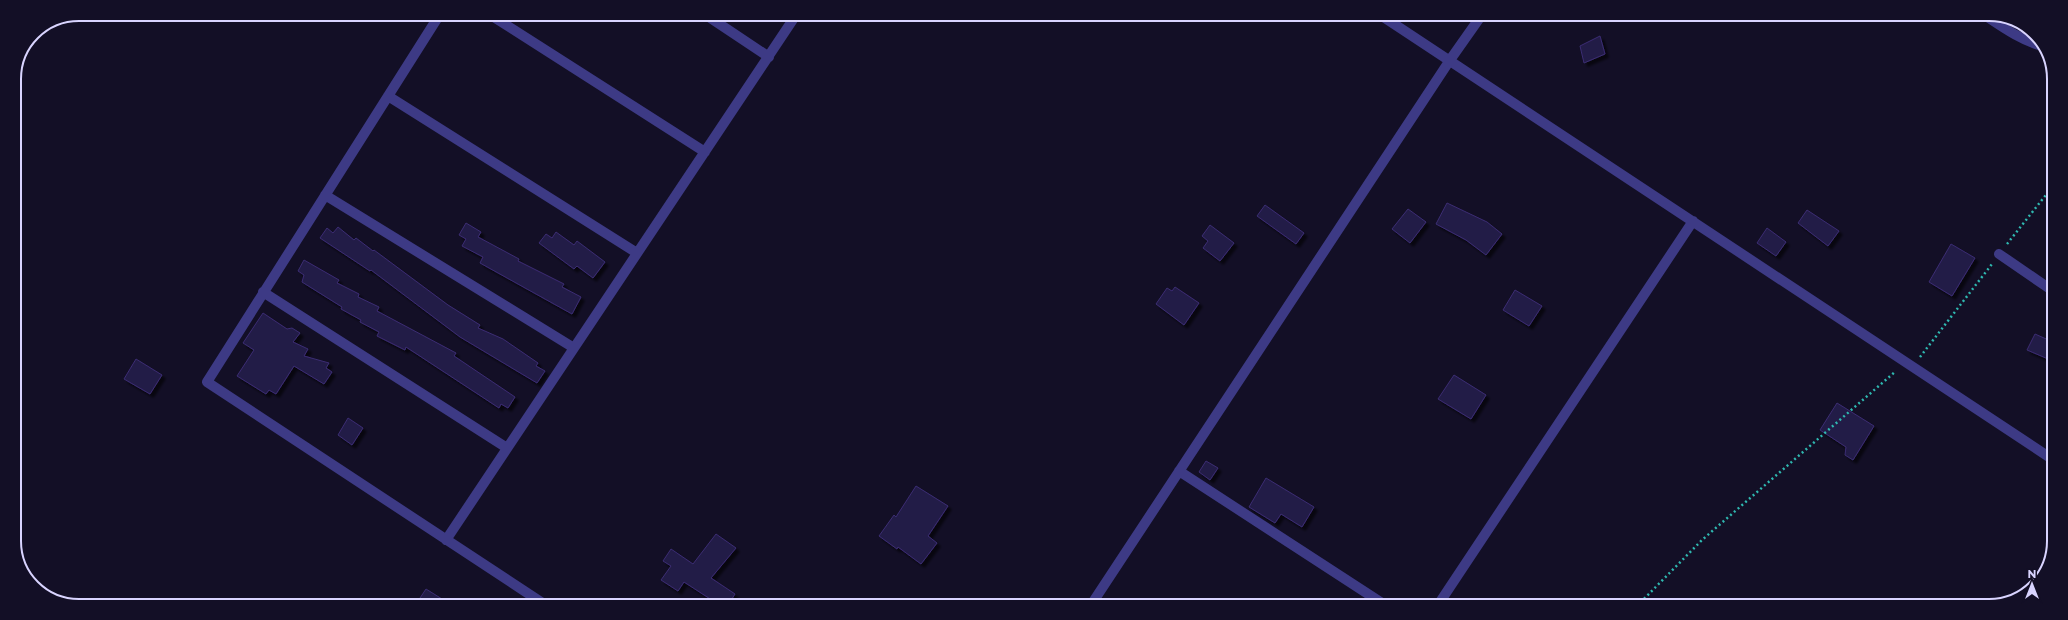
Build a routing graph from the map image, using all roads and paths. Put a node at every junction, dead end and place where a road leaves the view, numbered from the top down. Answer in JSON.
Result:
{"nodes":[{"id":1,"x":436,"y":21,"type":"edge"},
{"id":2,"x":500,"y":21,"type":"edge"},
{"id":3,"x":715,"y":21,"type":"edge"},
{"id":4,"x":792,"y":21,"type":"edge"},
{"id":5,"x":1390,"y":21,"type":"edge"},
{"id":6,"x":1477,"y":21,"type":"edge"},
{"id":7,"x":1994,"y":21,"type":"edge"},
{"id":8,"x":2035,"y":44,"type":"edge"},
{"id":9,"x":769,"y":57,"type":"junction"},
{"id":10,"x":1450,"y":60,"type":"junction"},
{"id":11,"x":388,"y":96,"type":"junction"},
{"id":12,"x":705,"y":152,"type":"junction"},
{"id":13,"x":2047,"y":194,"type":"edge"},
{"id":14,"x":325,"y":195,"type":"junction"},
{"id":15,"x":1693,"y":221,"type":"junction"},
{"id":16,"x":637,"y":253,"type":"junction"},
{"id":17,"x":1999,"y":254,"type":"junction"},
{"id":18,"x":2047,"y":287,"type":"edge"},
{"id":19,"x":263,"y":292,"type":"junction"},
{"id":20,"x":574,"y":348,"type":"junction"},
{"id":21,"x":1907,"y":362,"type":"junction"},
{"id":22,"x":507,"y":448,"type":"junction"},
{"id":23,"x":2047,"y":456,"type":"edge"},
{"id":24,"x":1179,"y":471,"type":"junction"},
{"id":25,"x":446,"y":540,"type":"junction"},
{"id":26,"x":536,"y":599,"type":"edge"},
{"id":27,"x":1095,"y":599,"type":"edge"},
{"id":28,"x":1376,"y":599,"type":"edge"},
{"id":29,"x":1442,"y":599,"type":"edge"},
{"id":30,"x":1644,"y":599,"type":"edge"}],
"edges":[{"from":1,"to":11,"type":"street"},
{"from":2,"to":12,"type":"street"},
{"from":3,"to":9,"type":"street"},
{"from":4,"to":9,"type":"street"},
{"from":5,"to":10,"type":"street"},
{"from":6,"to":10,"type":"street"},
{"from":7,"to":8,"type":"street"},
{"from":9,"to":12,"type":"street"},
{"from":10,"to":15,"type":"street"},
{"from":10,"to":24,"type":"street"},
{"from":11,"to":14,"type":"street"},
{"from":11,"to":16,"type":"street"},
{"from":12,"to":16,"type":"street"},
{"from":13,"to":17,"type":"path"},
{"from":14,"to":19,"type":"street"},
{"from":14,"to":20,"type":"street"},
{"from":15,"to":21,"type":"street"},
{"from":15,"to":29,"type":"street"},
{"from":16,"to":20,"type":"street"},
{"from":17,"to":18,"type":"street"},
{"from":17,"to":21,"type":"path"},
{"from":19,"to":22,"type":"street"},
{"from":19,"to":25,"type":"street"},
{"from":20,"to":22,"type":"street"},
{"from":21,"to":23,"type":"street"},
{"from":21,"to":30,"type":"path"},
{"from":22,"to":25,"type":"street"},
{"from":24,"to":27,"type":"street"},
{"from":24,"to":28,"type":"street"},
{"from":25,"to":26,"type":"street"}]}
